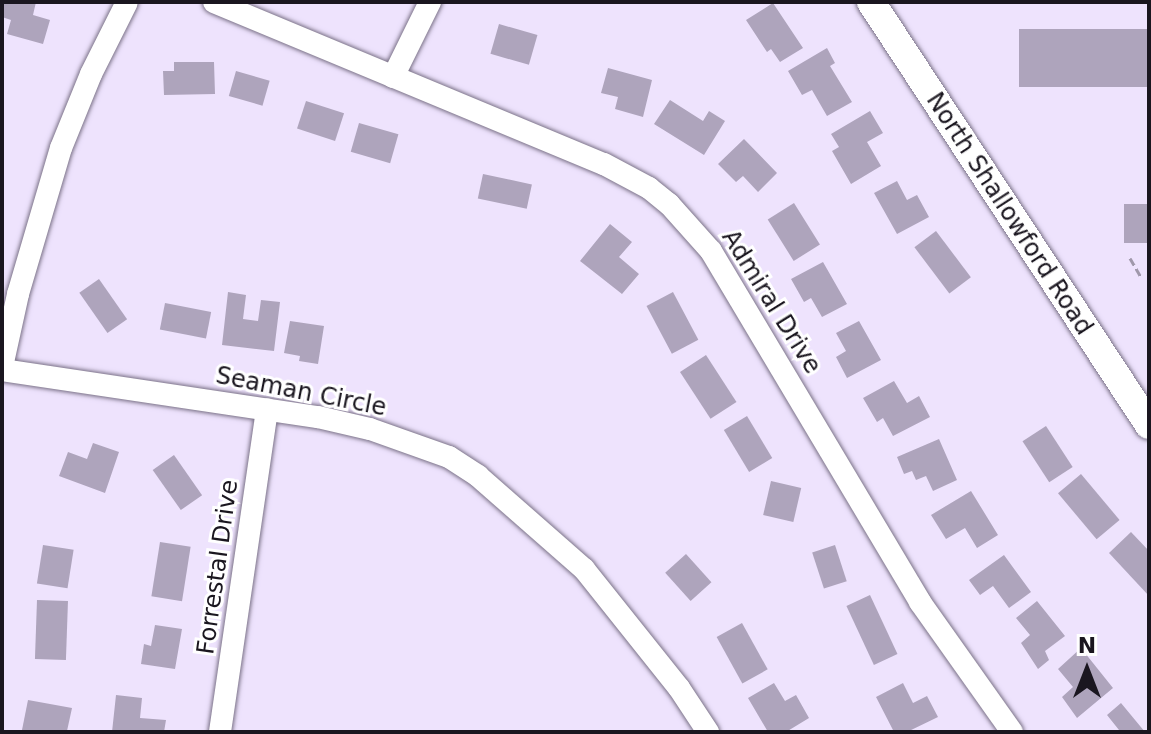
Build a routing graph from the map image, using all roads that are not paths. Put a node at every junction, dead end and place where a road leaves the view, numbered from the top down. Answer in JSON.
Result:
{"nodes":[{"id":1,"x":127,"y":2,"type":"edge"},
{"id":2,"x":214,"y":2,"type":"edge"},
{"id":3,"x":430,"y":2,"type":"edge"},
{"id":4,"x":871,"y":2,"type":"edge"},
{"id":5,"x":393,"y":77,"type":"junction"},
{"id":6,"x":2,"y":368,"type":"edge"},
{"id":7,"x":267,"y":409,"type":"junction"},
{"id":8,"x":1149,"y":425,"type":"edge"},
{"id":9,"x":220,"y":732,"type":"edge"},
{"id":10,"x":708,"y":732,"type":"edge"},
{"id":11,"x":1012,"y":732,"type":"edge"}],
"edges":[{"from":1,"to":6,"type":"street"},
{"from":2,"to":5,"type":"street","name":"Admiral Drive"},
{"from":3,"to":5,"type":"street"},
{"from":4,"to":8,"type":"street","name":"North Shallowford Road"},
{"from":5,"to":11,"type":"street","name":"Admiral Drive"},
{"from":6,"to":7,"type":"street","name":"Seaman Circle"},
{"from":7,"to":9,"type":"street","name":"Forrestal Drive"},
{"from":7,"to":10,"type":"street","name":"Seaman Circle"}]}
